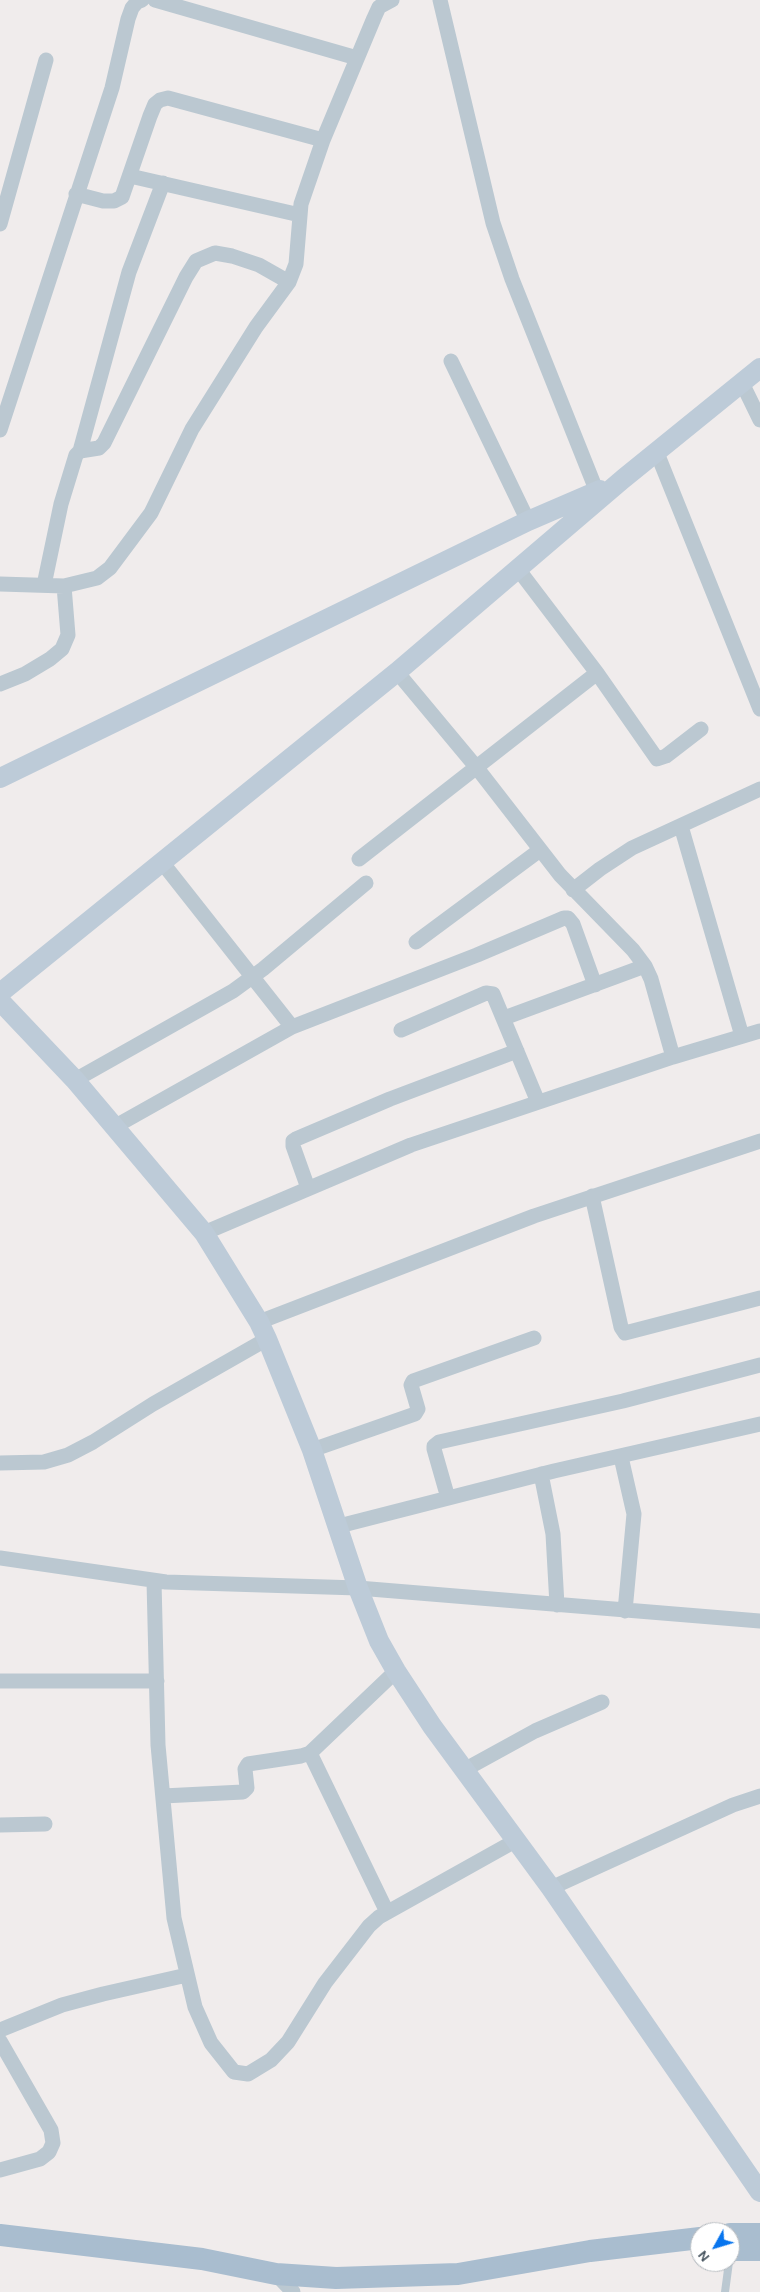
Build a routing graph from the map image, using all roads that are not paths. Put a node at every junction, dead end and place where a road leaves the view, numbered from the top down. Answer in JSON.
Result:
{"nodes":[{"id":1,"x":142,"y":0,"type":"edge"},
{"id":2,"x":155,"y":0,"type":"edge"},
{"id":3,"x":392,"y":0,"type":"edge"},
{"id":4,"x":440,"y":0,"type":"edge"},
{"id":5,"x":357,"y":58,"type":"junction"},
{"id":6,"x":46,"y":60,"type":"dead end"},
{"id":7,"x":323,"y":140,"type":"junction"},
{"id":8,"x":130,"y":176,"type":"junction"},
{"id":9,"x":163,"y":183,"type":"junction"},
{"id":10,"x":76,"y":194,"type":"junction"},
{"id":11,"x":300,"y":215,"type":"junction"},
{"id":12,"x":1,"y":220,"type":"edge"},
{"id":13,"x":289,"y":282,"type":"junction"},
{"id":14,"x":451,"y":361,"type":"dead end"},
{"id":15,"x":760,"y":368,"type":"edge"},
{"id":16,"x":742,"y":383,"type":"junction"},
{"id":17,"x":760,"y":420,"type":"edge"},
{"id":18,"x":0,"y":430,"type":"edge"},
{"id":19,"x":80,"y":451,"type":"junction"},
{"id":20,"x":657,"y":453,"type":"junction"},
{"id":21,"x":623,"y":479,"type":"junction"},
{"id":22,"x":597,"y":492,"type":"junction"},
{"id":23,"x":528,"y":521,"type":"junction"},
{"id":24,"x":518,"y":569,"type":"junction"},
{"id":25,"x":0,"y":584,"type":"edge"},
{"id":26,"x":44,"y":585,"type":"junction"},
{"id":27,"x":64,"y":586,"type":"junction"},
{"id":28,"x":397,"y":672,"type":"junction"},
{"id":29,"x":598,"y":673,"type":"junction"},
{"id":30,"x":0,"y":684,"type":"edge"},
{"id":31,"x":760,"y":709,"type":"edge"},
{"id":32,"x":701,"y":729,"type":"dead end"},
{"id":33,"x":477,"y":768,"type":"junction"},
{"id":34,"x":0,"y":778,"type":"edge"},
{"id":35,"x":758,"y":794,"type":"edge"},
{"id":36,"x":681,"y":826,"type":"junction"},
{"id":37,"x":540,"y":850,"type":"junction"},
{"id":38,"x":359,"y":859,"type":"dead end"},
{"id":39,"x":161,"y":861,"type":"junction"},
{"id":40,"x":366,"y":883,"type":"dead end"},
{"id":41,"x":573,"y":890,"type":"junction"},
{"id":42,"x":416,"y":942,"type":"dead end"},
{"id":43,"x":645,"y":966,"type":"junction"},
{"id":44,"x":252,"y":978,"type":"junction"},
{"id":45,"x":595,"y":985,"type":"junction"},
{"id":46,"x":0,"y":993,"type":"edge"},
{"id":47,"x":0,"y":1001,"type":"edge"},
{"id":48,"x":504,"y":1018,"type":"junction"},
{"id":49,"x":292,"y":1027,"type":"junction"},
{"id":50,"x":401,"y":1030,"type":"dead end"},
{"id":51,"x":760,"y":1031,"type":"edge"},
{"id":52,"x":742,"y":1036,"type":"junction"},
{"id":53,"x":517,"y":1051,"type":"junction"},
{"id":54,"x":674,"y":1057,"type":"junction"},
{"id":55,"x":75,"y":1080,"type":"junction"},
{"id":56,"x":538,"y":1102,"type":"junction"},
{"id":57,"x":114,"y":1127,"type":"junction"},
{"id":58,"x":760,"y":1141,"type":"edge"},
{"id":59,"x":308,"y":1188,"type":"junction"},
{"id":60,"x":592,"y":1196,"type":"junction"},
{"id":61,"x":204,"y":1233,"type":"junction"},
{"id":62,"x":760,"y":1298,"type":"edge"},
{"id":63,"x":263,"y":1331,"type":"junction"},
{"id":64,"x":534,"y":1338,"type":"dead end"},
{"id":65,"x":760,"y":1365,"type":"edge"},
{"id":66,"x":760,"y":1424,"type":"edge"},
{"id":67,"x":312,"y":1450,"type":"junction"},
{"id":68,"x":621,"y":1456,"type":"junction"},
{"id":69,"x":0,"y":1463,"type":"edge"},
{"id":70,"x":541,"y":1474,"type":"junction"},
{"id":71,"x":448,"y":1498,"type":"junction"},
{"id":72,"x":339,"y":1526,"type":"junction"},
{"id":73,"x":0,"y":1558,"type":"edge"},
{"id":74,"x":154,"y":1581,"type":"junction"},
{"id":75,"x":358,"y":1588,"type":"junction"},
{"id":76,"x":557,"y":1605,"type":"junction"},
{"id":77,"x":625,"y":1610,"type":"junction"},
{"id":78,"x":760,"y":1622,"type":"edge"},
{"id":79,"x":396,"y":1671,"type":"junction"},
{"id":80,"x":0,"y":1680,"type":"edge"},
{"id":81,"x":157,"y":1682,"type":"junction"},
{"id":82,"x":602,"y":1702,"type":"dead end"},
{"id":83,"x":310,"y":1753,"type":"junction"},
{"id":84,"x":464,"y":1770,"type":"junction"},
{"id":85,"x":163,"y":1796,"type":"junction"},
{"id":86,"x":760,"y":1796,"type":"edge"},
{"id":87,"x":45,"y":1824,"type":"dead end"},
{"id":88,"x":0,"y":1825,"type":"edge"},
{"id":89,"x":515,"y":1841,"type":"junction"},
{"id":90,"x":551,"y":1888,"type":"junction"},
{"id":91,"x":387,"y":1912,"type":"junction"},
{"id":92,"x":187,"y":1975,"type":"junction"},
{"id":93,"x":0,"y":2030,"type":"edge"},
{"id":94,"x":0,"y":2041,"type":"edge"},
{"id":95,"x":0,"y":2170,"type":"edge"},
{"id":96,"x":760,"y":2192,"type":"edge"},
{"id":97,"x":0,"y":2234,"type":"edge"},
{"id":98,"x":760,"y":2234,"type":"edge"},
{"id":99,"x":690,"y":2239,"type":"edge"},
{"id":100,"x":740,"y":2245,"type":"edge"},
{"id":101,"x":0,"y":2250,"type":"edge"},
{"id":102,"x":740,"y":2250,"type":"edge"},
{"id":103,"x":760,"y":2250,"type":"edge"},
{"id":104,"x":690,"y":2254,"type":"edge"},
{"id":105,"x":727,"y":2272,"type":"edge"},
{"id":106,"x":286,"y":2285,"type":"edge"},
{"id":107,"x":317,"y":2292,"type":"edge"},
{"id":108,"x":400,"y":2292,"type":"edge"},
{"id":109,"x":725,"y":2292,"type":"edge"}],
"edges":[{"from":1,"to":10,"type":"street"},
{"from":2,"to":5,"type":"street"},
{"from":3,"to":5,"type":"street"},
{"from":4,"to":22,"type":"street"},
{"from":5,"to":7,"type":"street"},
{"from":6,"to":12,"type":"street"},
{"from":7,"to":8,"type":"street"},
{"from":7,"to":11,"type":"street"},
{"from":8,"to":9,"type":"street"},
{"from":8,"to":10,"type":"street"},
{"from":9,"to":11,"type":"street"},
{"from":9,"to":19,"type":"street"},
{"from":10,"to":18,"type":"street"},
{"from":11,"to":13,"type":"street"},
{"from":13,"to":19,"type":"street"},
{"from":13,"to":27,"type":"street"},
{"from":14,"to":23,"type":"street"},
{"from":15,"to":16,"type":"street"},
{"from":16,"to":17,"type":"street"},
{"from":16,"to":20,"type":"street"},
{"from":19,"to":26,"type":"street"},
{"from":20,"to":21,"type":"street"},
{"from":20,"to":31,"type":"street"},
{"from":21,"to":22,"type":"street"},
{"from":21,"to":24,"type":"street"},
{"from":22,"to":23,"type":"street"},
{"from":23,"to":34,"type":"street"},
{"from":24,"to":28,"type":"street"},
{"from":24,"to":29,"type":"street"},
{"from":25,"to":26,"type":"street"},
{"from":26,"to":27,"type":"street"},
{"from":27,"to":30,"type":"street"},
{"from":28,"to":33,"type":"street"},
{"from":28,"to":39,"type":"street"},
{"from":29,"to":32,"type":"street"},
{"from":29,"to":33,"type":"street"},
{"from":33,"to":37,"type":"street"},
{"from":33,"to":38,"type":"street"},
{"from":35,"to":36,"type":"street"},
{"from":36,"to":41,"type":"street"},
{"from":36,"to":52,"type":"street"},
{"from":37,"to":41,"type":"street"},
{"from":37,"to":42,"type":"street"},
{"from":39,"to":44,"type":"street"},
{"from":39,"to":46,"type":"street"},
{"from":40,"to":44,"type":"street"},
{"from":41,"to":43,"type":"street"},
{"from":43,"to":45,"type":"street"},
{"from":43,"to":54,"type":"street"},
{"from":44,"to":49,"type":"street"},
{"from":44,"to":55,"type":"street"},
{"from":45,"to":48,"type":"street"},
{"from":45,"to":49,"type":"street"},
{"from":47,"to":55,"type":"street"},
{"from":48,"to":50,"type":"street"},
{"from":48,"to":53,"type":"street"},
{"from":49,"to":57,"type":"street"},
{"from":51,"to":52,"type":"street"},
{"from":52,"to":54,"type":"street"},
{"from":53,"to":56,"type":"street"},
{"from":53,"to":59,"type":"street"},
{"from":54,"to":56,"type":"street"},
{"from":55,"to":57,"type":"street"},
{"from":56,"to":59,"type":"street"},
{"from":57,"to":61,"type":"street"},
{"from":58,"to":60,"type":"street"},
{"from":59,"to":61,"type":"street"},
{"from":60,"to":62,"type":"street"},
{"from":60,"to":63,"type":"street"},
{"from":61,"to":63,"type":"street"},
{"from":63,"to":67,"type":"street"},
{"from":63,"to":69,"type":"street"},
{"from":64,"to":67,"type":"street"},
{"from":65,"to":71,"type":"street"},
{"from":66,"to":68,"type":"street"},
{"from":67,"to":72,"type":"street"},
{"from":68,"to":70,"type":"street"},
{"from":68,"to":77,"type":"street"},
{"from":70,"to":71,"type":"street"},
{"from":70,"to":76,"type":"street"},
{"from":71,"to":72,"type":"street"},
{"from":72,"to":75,"type":"street"},
{"from":73,"to":74,"type":"street"},
{"from":74,"to":75,"type":"street"},
{"from":74,"to":81,"type":"street"},
{"from":75,"to":76,"type":"street"},
{"from":75,"to":79,"type":"street"},
{"from":76,"to":77,"type":"street"},
{"from":77,"to":78,"type":"street"},
{"from":79,"to":83,"type":"street"},
{"from":79,"to":84,"type":"street"},
{"from":80,"to":81,"type":"street"},
{"from":81,"to":85,"type":"street"},
{"from":82,"to":84,"type":"street"},
{"from":83,"to":85,"type":"street"},
{"from":83,"to":91,"type":"street"},
{"from":84,"to":89,"type":"street"},
{"from":85,"to":92,"type":"street"},
{"from":86,"to":90,"type":"street"},
{"from":87,"to":88,"type":"street"},
{"from":89,"to":90,"type":"street"},
{"from":89,"to":91,"type":"street"},
{"from":90,"to":96,"type":"street"},
{"from":91,"to":92,"type":"street"},
{"from":92,"to":93,"type":"street"},
{"from":94,"to":95,"type":"street"},
{"from":97,"to":106,"type":"main road"},
{"from":98,"to":100,"type":"main road"},
{"from":99,"to":106,"type":"main road"},
{"from":101,"to":106,"type":"main road"},
{"from":102,"to":103,"type":"main road"},
{"from":104,"to":108,"type":"main road"},
{"from":105,"to":109,"type":"lane"},
{"from":106,"to":107,"type":"main road"}]}
